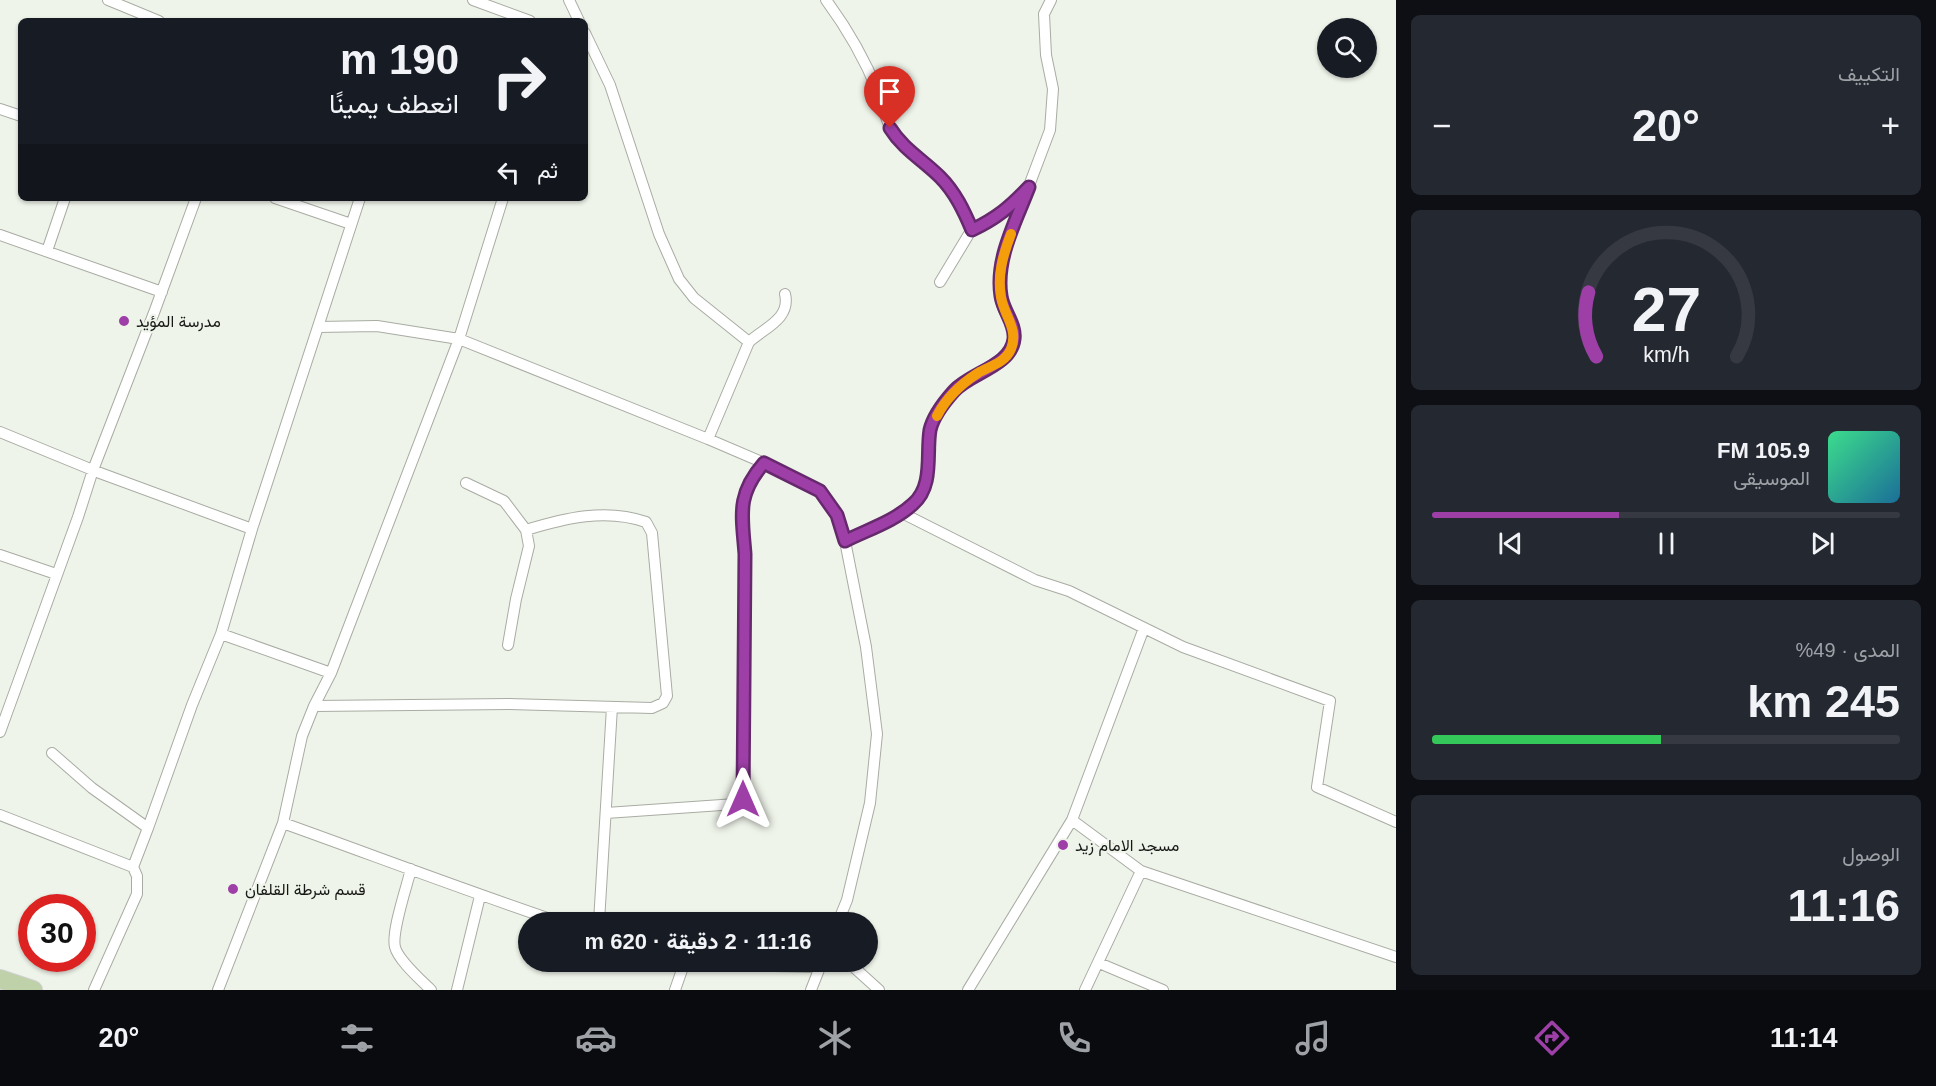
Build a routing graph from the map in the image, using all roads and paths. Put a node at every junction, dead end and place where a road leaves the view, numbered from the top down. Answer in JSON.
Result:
{"nodes":[{"id":1,"x":108,"y":0,"type":"edge"},
{"id":2,"x":473,"y":0,"type":"edge"},
{"id":3,"x":569,"y":0,"type":"edge"},
{"id":4,"x":826,"y":0,"type":"edge"},
{"id":5,"x":1051,"y":0,"type":"edge"},
{"id":6,"x":152,"y":18,"type":"edge"},
{"id":7,"x":522,"y":18,"type":"edge"},
{"id":8,"x":578,"y":18,"type":"edge"},
{"id":9,"x":588,"y":39,"type":"edge"},
{"id":10,"x":0,"y":109,"type":"edge"},
{"id":11,"x":18,"y":115,"type":"edge"},
{"id":12,"x":1029,"y":187,"type":"junction"},
{"id":13,"x":64,"y":201,"type":"edge"},
{"id":14,"x":194,"y":201,"type":"edge"},
{"id":15,"x":284,"y":201,"type":"edge"},
{"id":16,"x":359,"y":201,"type":"edge"},
{"id":17,"x":502,"y":201,"type":"edge"},
{"id":18,"x":351,"y":224,"type":"junction"},
{"id":19,"x":972,"y":230,"type":"junction"},
{"id":20,"x":0,"y":235,"type":"edge"},
{"id":21,"x":47,"y":251,"type":"junction"},
{"id":22,"x":940,"y":282,"type":"dead end"},
{"id":23,"x":162,"y":292,"type":"junction"},
{"id":24,"x":785,"y":294,"type":"dead end"},
{"id":25,"x":318,"y":327,"type":"junction"},
{"id":26,"x":459,"y":339,"type":"junction"},
{"id":27,"x":749,"y":342,"type":"junction"},
{"id":28,"x":0,"y":432,"type":"edge"},
{"id":29,"x":708,"y":439,"type":"junction"},
{"id":30,"x":764,"y":463,"type":"junction"},
{"id":31,"x":93,"y":470,"type":"junction"},
{"id":32,"x":466,"y":483,"type":"dead end"},
{"id":33,"x":902,"y":513,"type":"junction"},
{"id":34,"x":252,"y":529,"type":"junction"},
{"id":35,"x":526,"y":531,"type":"junction"},
{"id":36,"x":845,"y":541,"type":"junction"},
{"id":37,"x":0,"y":555,"type":"edge"},
{"id":38,"x":56,"y":574,"type":"junction"},
{"id":39,"x":1144,"y":627,"type":"junction"},
{"id":40,"x":221,"y":634,"type":"junction"},
{"id":41,"x":508,"y":645,"type":"dead end"},
{"id":42,"x":331,"y":673,"type":"junction"},
{"id":43,"x":314,"y":706,"type":"junction"},
{"id":44,"x":612,"y":707,"type":"junction"},
{"id":45,"x":0,"y":731,"type":"edge"},
{"id":46,"x":52,"y":753,"type":"dead end"},
{"id":47,"x":606,"y":813,"type":"junction"},
{"id":48,"x":0,"y":815,"type":"edge"},
{"id":49,"x":1072,"y":819,"type":"junction"},
{"id":50,"x":1396,"y":822,"type":"edge"},
{"id":51,"x":283,"y":823,"type":"junction"},
{"id":52,"x":148,"y":828,"type":"junction"},
{"id":53,"x":133,"y":867,"type":"junction"},
{"id":54,"x":411,"y":869,"type":"junction"},
{"id":55,"x":1141,"y":871,"type":"junction"},
{"id":56,"x":480,"y":896,"type":"junction"},
{"id":57,"x":529,"y":912,"type":"edge"},
{"id":58,"x":599,"y":912,"type":"edge"},
{"id":59,"x":842,"y":912,"type":"edge"},
{"id":60,"x":1396,"y":957,"type":"edge"},
{"id":61,"x":1099,"y":963,"type":"junction"},
{"id":62,"x":678,"y":972,"type":"edge"},
{"id":63,"x":818,"y":972,"type":"edge"},
{"id":64,"x":859,"y":972,"type":"edge"},
{"id":65,"x":0,"y":979,"type":"edge"},
{"id":66,"x":33,"y":990,"type":"edge"},
{"id":67,"x":94,"y":990,"type":"edge"},
{"id":68,"x":218,"y":990,"type":"edge"},
{"id":69,"x":431,"y":990,"type":"edge"},
{"id":70,"x":457,"y":990,"type":"edge"},
{"id":71,"x":675,"y":990,"type":"edge"},
{"id":72,"x":811,"y":990,"type":"edge"},
{"id":73,"x":879,"y":990,"type":"edge"},
{"id":74,"x":968,"y":990,"type":"edge"},
{"id":75,"x":1085,"y":990,"type":"edge"},
{"id":76,"x":1163,"y":990,"type":"edge"}],
"edges":[{"from":1,"to":6,"type":"street"},
{"from":2,"to":7,"type":"street"},
{"from":3,"to":8,"type":"street"},
{"from":4,"to":19,"type":"street"},
{"from":5,"to":12,"type":"street"},
{"from":9,"to":27,"type":"street"},
{"from":10,"to":11,"type":"street"},
{"from":12,"to":19,"type":"street"},
{"from":12,"to":33,"type":"street"},
{"from":13,"to":21,"type":"street"},
{"from":14,"to":23,"type":"street"},
{"from":15,"to":18,"type":"street"},
{"from":16,"to":18,"type":"street"},
{"from":17,"to":26,"type":"street"},
{"from":18,"to":25,"type":"street"},
{"from":19,"to":22,"type":"street"},
{"from":20,"to":21,"type":"street"},
{"from":21,"to":23,"type":"street"},
{"from":23,"to":31,"type":"street"},
{"from":24,"to":27,"type":"street"},
{"from":25,"to":26,"type":"street"},
{"from":25,"to":34,"type":"street"},
{"from":26,"to":29,"type":"street"},
{"from":26,"to":42,"type":"street"},
{"from":27,"to":29,"type":"street"},
{"from":28,"to":31,"type":"street"},
{"from":29,"to":30,"type":"street"},
{"from":30,"to":36,"type":"street"},
{"from":30,"to":47,"type":"street"},
{"from":31,"to":34,"type":"street"},
{"from":31,"to":38,"type":"street"},
{"from":32,"to":35,"type":"street"},
{"from":33,"to":36,"type":"street"},
{"from":33,"to":39,"type":"street"},
{"from":34,"to":40,"type":"street"},
{"from":35,"to":41,"type":"street"},
{"from":35,"to":44,"type":"street"},
{"from":36,"to":59,"type":"street"},
{"from":37,"to":38,"type":"street"},
{"from":38,"to":45,"type":"street"},
{"from":39,"to":49,"type":"street"},
{"from":39,"to":50,"type":"street"},
{"from":40,"to":42,"type":"street"},
{"from":40,"to":52,"type":"street"},
{"from":42,"to":43,"type":"street"},
{"from":43,"to":44,"type":"street"},
{"from":43,"to":51,"type":"street"},
{"from":44,"to":47,"type":"street"},
{"from":46,"to":52,"type":"street"},
{"from":47,"to":58,"type":"street"},
{"from":48,"to":53,"type":"street"},
{"from":49,"to":55,"type":"street"},
{"from":49,"to":74,"type":"street"},
{"from":51,"to":54,"type":"street"},
{"from":51,"to":68,"type":"street"},
{"from":52,"to":53,"type":"street"},
{"from":53,"to":67,"type":"street"},
{"from":54,"to":56,"type":"street"},
{"from":54,"to":69,"type":"street"},
{"from":55,"to":60,"type":"street"},
{"from":55,"to":61,"type":"street"},
{"from":56,"to":57,"type":"street"},
{"from":56,"to":70,"type":"street"},
{"from":61,"to":75,"type":"street"},
{"from":61,"to":76,"type":"street"},
{"from":62,"to":71,"type":"street"},
{"from":63,"to":72,"type":"street"},
{"from":64,"to":73,"type":"street"},
{"from":65,"to":66,"type":"main road"}]}
